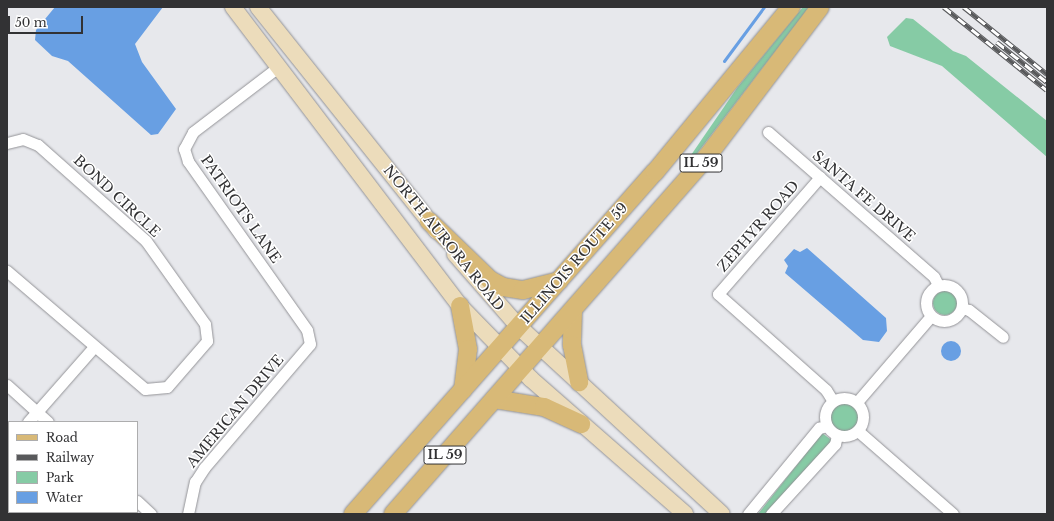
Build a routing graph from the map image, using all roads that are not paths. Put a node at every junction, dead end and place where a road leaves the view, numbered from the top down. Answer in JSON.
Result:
{"nodes":[{"id":1,"x":233,"y":7,"type":"edge"},
{"id":2,"x":258,"y":7,"type":"edge"},
{"id":3,"x":791,"y":7,"type":"edge"},
{"id":4,"x":820,"y":7,"type":"edge"},
{"id":5,"x":278,"y":67,"type":"junction"},
{"id":6,"x":768,"y":132,"type":"dead end"},
{"id":7,"x":7,"y":143,"type":"edge"},
{"id":8,"x":820,"y":177,"type":"junction"},
{"id":9,"x":429,"y":221,"type":"junction"},
{"id":10,"x":7,"y":270,"type":"edge"},
{"id":11,"x":558,"y":280,"type":"junction"},
{"id":12,"x":938,"y":285,"type":"junction"},
{"id":13,"x":460,"y":306,"type":"junction"},
{"id":14,"x":962,"y":308,"type":"junction"},
{"id":15,"x":573,"y":311,"type":"junction"},
{"id":16,"x":931,"y":316,"type":"junction"},
{"id":17,"x":518,"y":326,"type":"junction"},
{"id":18,"x":307,"y":330,"type":"joint"},
{"id":19,"x":1003,"y":337,"type":"dead end"},
{"id":20,"x":94,"y":347,"type":"junction"},
{"id":21,"x":540,"y":347,"type":"junction"},
{"id":22,"x":499,"y":348,"type":"junction"},
{"id":23,"x":520,"y":369,"type":"junction"},
{"id":24,"x":579,"y":382,"type":"junction"},
{"id":25,"x":7,"y":385,"type":"edge"},
{"id":26,"x":463,"y":390,"type":"junction"},
{"id":27,"x":494,"y":399,"type":"junction"},
{"id":28,"x":833,"y":401,"type":"junction"},
{"id":29,"x":857,"y":402,"type":"junction"},
{"id":30,"x":37,"y":412,"type":"junction"},
{"id":31,"x":29,"y":421,"type":"edge"},
{"id":32,"x":47,"y":421,"type":"edge"},
{"id":33,"x":581,"y":424,"type":"junction"},
{"id":34,"x":827,"y":426,"type":"junction"},
{"id":35,"x":858,"y":431,"type":"junction"},
{"id":36,"x":837,"y":435,"type":"junction"},
{"id":37,"x":138,"y":503,"type":"edge"},
{"id":38,"x":151,"y":514,"type":"edge"},
{"id":39,"x":188,"y":514,"type":"edge"},
{"id":40,"x":353,"y":514,"type":"edge"},
{"id":41,"x":393,"y":514,"type":"edge"},
{"id":42,"x":685,"y":514,"type":"edge"},
{"id":43,"x":722,"y":514,"type":"edge"},
{"id":44,"x":748,"y":514,"type":"edge"},
{"id":45,"x":771,"y":514,"type":"edge"},
{"id":46,"x":953,"y":514,"type":"edge"}],
"edges":[{"from":1,"to":5,"type":"main road","name":"NORTH AURORA ROAD"},
{"from":2,"to":9,"type":"main road","name":"NORTH AURORA ROAD"},
{"from":3,"to":11,"type":"main road","name":"ILLINOIS ROUTE 59","number":"IL 59"},
{"from":4,"to":15,"type":"main road","name":"ILLINOIS ROUTE 59","number":"IL 59"},
{"from":5,"to":13,"type":"main road","name":"NORTH AURORA ROAD"},
{"from":5,"to":18,"type":"street","name":"PATRIOTS LANE"},
{"from":6,"to":8,"type":"street","name":"SANTA FE DRIVE"},
{"from":7,"to":20,"type":"street","name":"BOND CIRCLE"},
{"from":8,"to":12,"type":"street","name":"SANTA FE DRIVE"},
{"from":8,"to":28,"type":"street","name":"ZEPHYR ROAD"},
{"from":9,"to":11,"type":"main road"},
{"from":9,"to":17,"type":"main road","name":"NORTH AURORA ROAD"},
{"from":10,"to":20,"type":"street","name":"BOND CIRCLE"},
{"from":11,"to":17,"type":"main road","name":"ILLINOIS ROUTE 59","number":"IL 59"},
{"from":12,"to":14,"type":"street"},
{"from":12,"to":16,"type":"street"},
{"from":13,"to":22,"type":"main road","name":"NORTH AURORA ROAD"},
{"from":13,"to":26,"type":"main road"},
{"from":14,"to":16,"type":"street"},
{"from":14,"to":19,"type":"street"},
{"from":15,"to":21,"type":"main road","name":"ILLINOIS ROUTE 59","number":"IL 59"},
{"from":15,"to":24,"type":"main road"},
{"from":16,"to":29,"type":"street"},
{"from":17,"to":21,"type":"main road","name":"NORTH AURORA ROAD"},
{"from":17,"to":22,"type":"main road","name":"ILLINOIS ROUTE 59","number":"IL 59"},
{"from":18,"to":39,"type":"street","name":"AMERICAN DRIVE"},
{"from":20,"to":30,"type":"street"},
{"from":21,"to":23,"type":"main road","name":"ILLINOIS ROUTE 59","number":"IL 59"},
{"from":21,"to":24,"type":"main road","name":"NORTH AURORA ROAD"},
{"from":22,"to":23,"type":"main road","name":"NORTH AURORA ROAD"},
{"from":22,"to":26,"type":"main road","name":"ILLINOIS ROUTE 59","number":"IL 59"},
{"from":23,"to":27,"type":"main road","name":"ILLINOIS ROUTE 59","number":"IL 59"},
{"from":23,"to":33,"type":"main road","name":"NORTH AURORA ROAD"},
{"from":24,"to":43,"type":"main road","name":"NORTH AURORA ROAD"},
{"from":25,"to":30,"type":"street"},
{"from":26,"to":40,"type":"main road","name":"ILLINOIS ROUTE 59","number":"IL 59"},
{"from":27,"to":33,"type":"main road"},
{"from":27,"to":41,"type":"main road","name":"ILLINOIS ROUTE 59","number":"IL 59"},
{"from":28,"to":29,"type":"street"},
{"from":28,"to":34,"type":"street"},
{"from":29,"to":35,"type":"street"},
{"from":30,"to":31,"type":"street"},
{"from":30,"to":32,"type":"street"},
{"from":33,"to":42,"type":"main road","name":"NORTH AURORA ROAD"},
{"from":34,"to":36,"type":"street"},
{"from":34,"to":44,"type":"street"},
{"from":35,"to":36,"type":"street"},
{"from":35,"to":46,"type":"street"},
{"from":36,"to":45,"type":"street"},
{"from":37,"to":38,"type":"street"}]}
